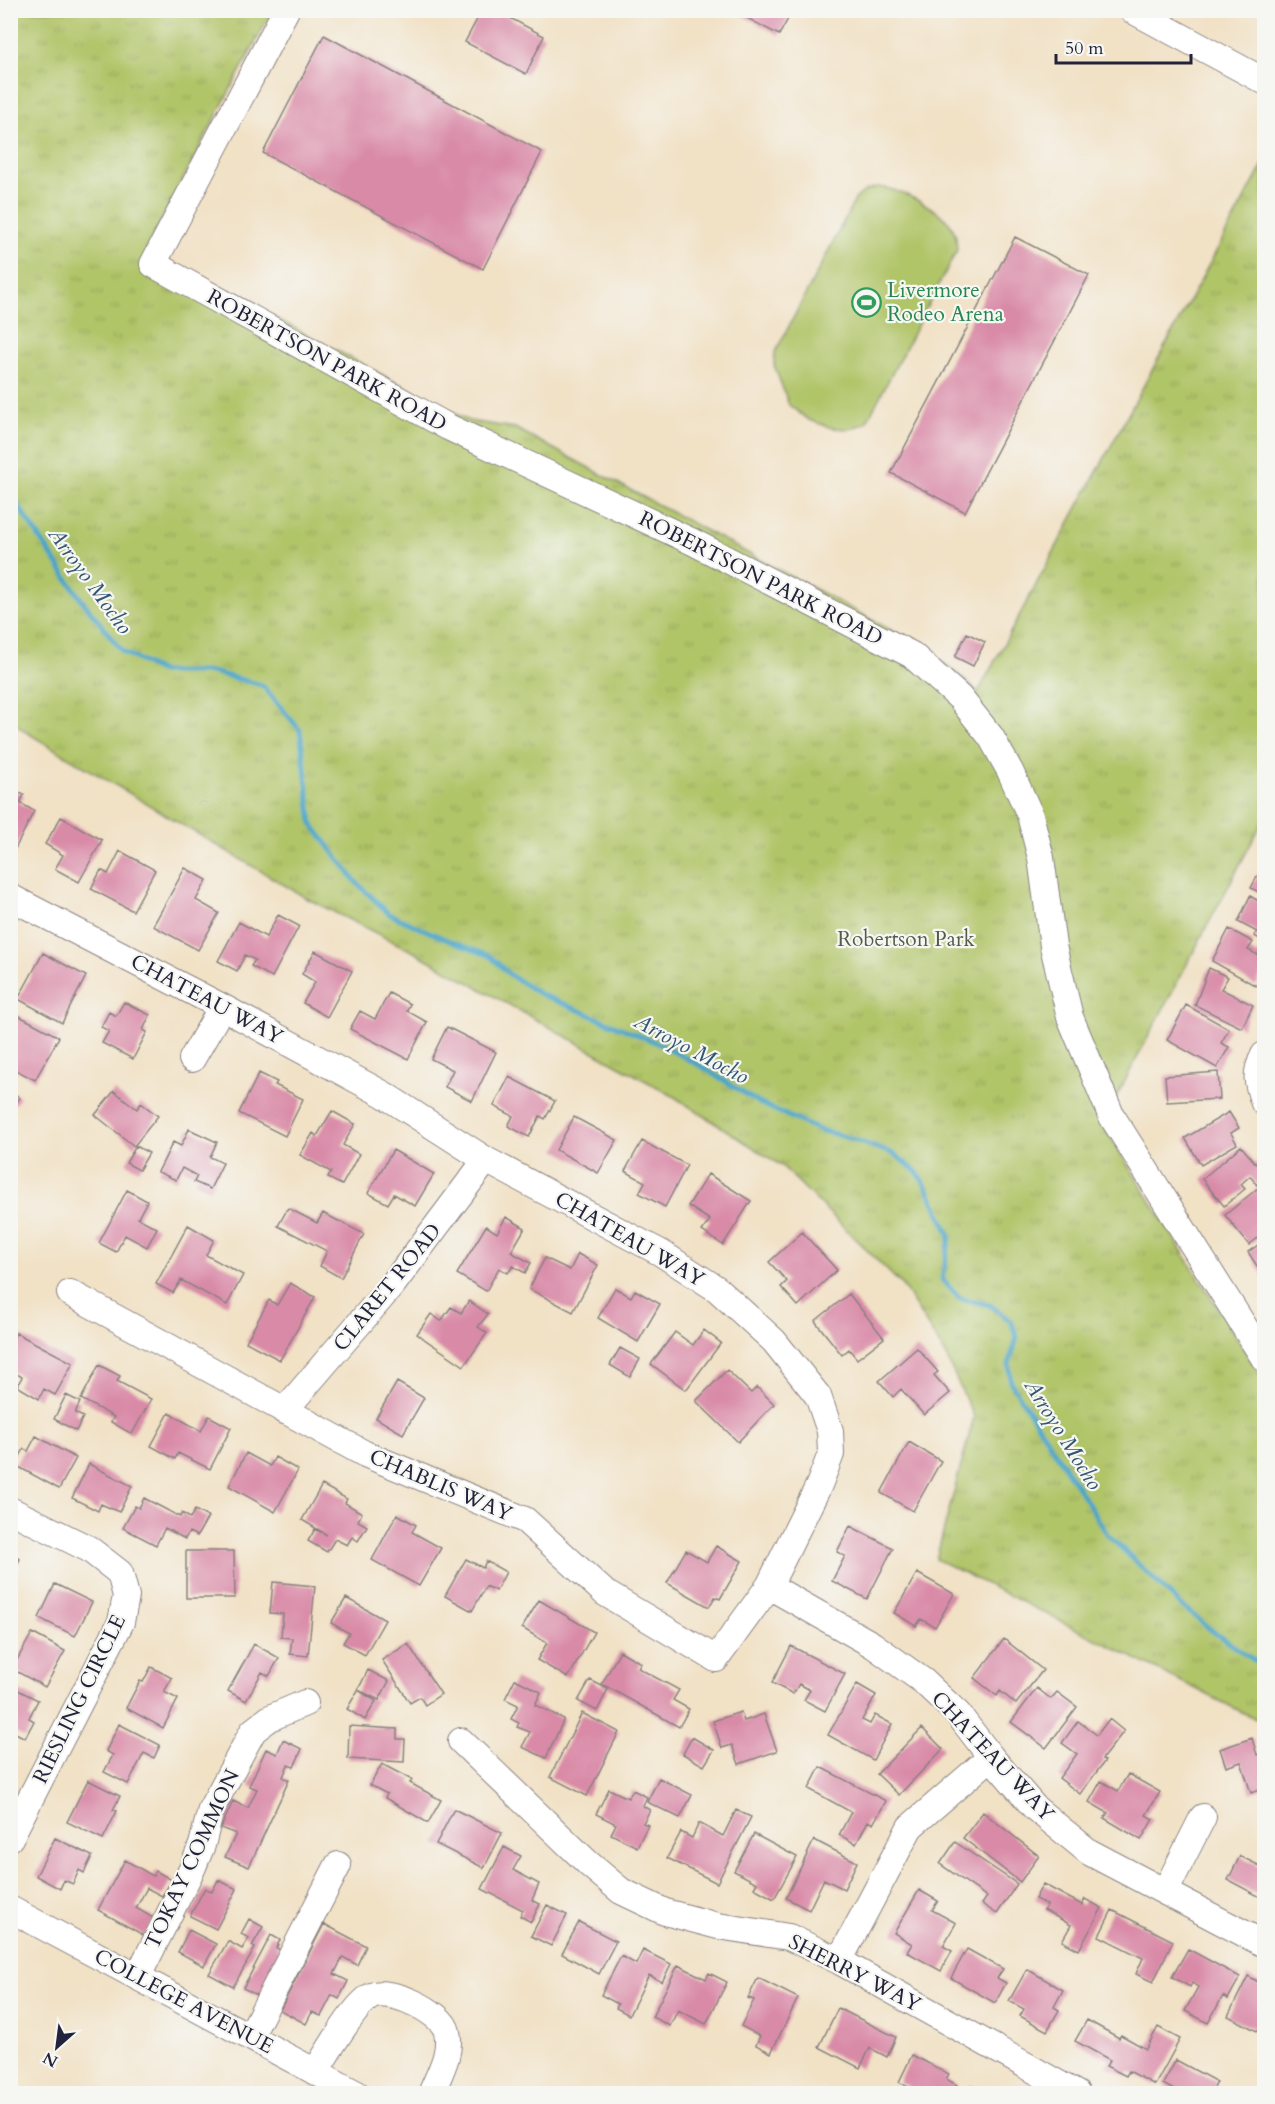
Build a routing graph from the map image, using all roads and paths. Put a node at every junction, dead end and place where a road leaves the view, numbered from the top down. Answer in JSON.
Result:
{"nodes":[{"id":1,"x":286,"y":10,"type":"edge"},
{"id":2,"x":1132,"y":10,"type":"edge"},
{"id":3,"x":1264,"y":81,"type":"edge"},
{"id":4,"x":14,"y":907,"type":"edge"},
{"id":5,"x":222,"y":1007,"type":"junction"},
{"id":6,"x":1264,"y":1055,"type":"edge"},
{"id":7,"x":192,"y":1059,"type":"dead end"},
{"id":8,"x":1264,"y":1102,"type":"edge"},
{"id":9,"x":486,"y":1160,"type":"junction"},
{"id":10,"x":70,"y":1293,"type":"dead end"},
{"id":11,"x":1264,"y":1358,"type":"edge"},
{"id":12,"x":284,"y":1411,"type":"junction"},
{"id":13,"x":10,"y":1510,"type":"edge"},
{"id":14,"x":769,"y":1586,"type":"junction"},
{"id":15,"x":305,"y":1702,"type":"dead end"},
{"id":16,"x":461,"y":1741,"type":"dead end"},
{"id":17,"x":991,"y":1757,"type":"junction"},
{"id":18,"x":1203,"y":1818,"type":"dead end"},
{"id":19,"x":10,"y":1838,"type":"edge"},
{"id":20,"x":338,"y":1865,"type":"dead end"},
{"id":21,"x":1165,"y":1892,"type":"junction"},
{"id":22,"x":10,"y":1909,"type":"edge"},
{"id":23,"x":1264,"y":1944,"type":"edge"},
{"id":24,"x":839,"y":1961,"type":"junction"},
{"id":25,"x":138,"y":1976,"type":"junction"},
{"id":26,"x":250,"y":2037,"type":"junction"},
{"id":27,"x":315,"y":2072,"type":"junction"},
{"id":28,"x":357,"y":2094,"type":"edge"},
{"id":29,"x":431,"y":2094,"type":"edge"},
{"id":30,"x":1077,"y":2094,"type":"edge"}],
"edges":[{"from":1,"to":11,"type":"street","name":"ROBERTSON PARK ROAD"},
{"from":2,"to":3,"type":"street"},
{"from":4,"to":5,"type":"street","name":"CHATEAU WAY"},
{"from":5,"to":7,"type":"street"},
{"from":5,"to":9,"type":"street","name":"CHATEAU WAY"},
{"from":6,"to":8,"type":"street"},
{"from":9,"to":12,"type":"street","name":"CLARET ROAD"},
{"from":9,"to":14,"type":"street","name":"CHATEAU WAY"},
{"from":10,"to":12,"type":"street","name":"CHABLIS WAY"},
{"from":12,"to":14,"type":"street","name":"CHABLIS WAY"},
{"from":13,"to":19,"type":"street","name":"RIESLING CIRCLE"},
{"from":14,"to":17,"type":"street","name":"CHATEAU WAY"},
{"from":15,"to":25,"type":"street","name":"TOKAY COMMON"},
{"from":16,"to":24,"type":"street","name":"SHERRY WAY"},
{"from":17,"to":21,"type":"street","name":"CHATEAU WAY"},
{"from":17,"to":24,"type":"street"},
{"from":18,"to":21,"type":"street"},
{"from":20,"to":26,"type":"street"},
{"from":21,"to":23,"type":"street","name":"CHATEAU WAY"},
{"from":22,"to":25,"type":"street","name":"COLLEGE AVENUE"},
{"from":24,"to":30,"type":"street","name":"SHERRY WAY"},
{"from":25,"to":26,"type":"street","name":"COLLEGE AVENUE"},
{"from":26,"to":27,"type":"street","name":"COLLEGE AVENUE"},
{"from":27,"to":28,"type":"street","name":"COLLEGE AVENUE"},
{"from":27,"to":29,"type":"street"}]}
